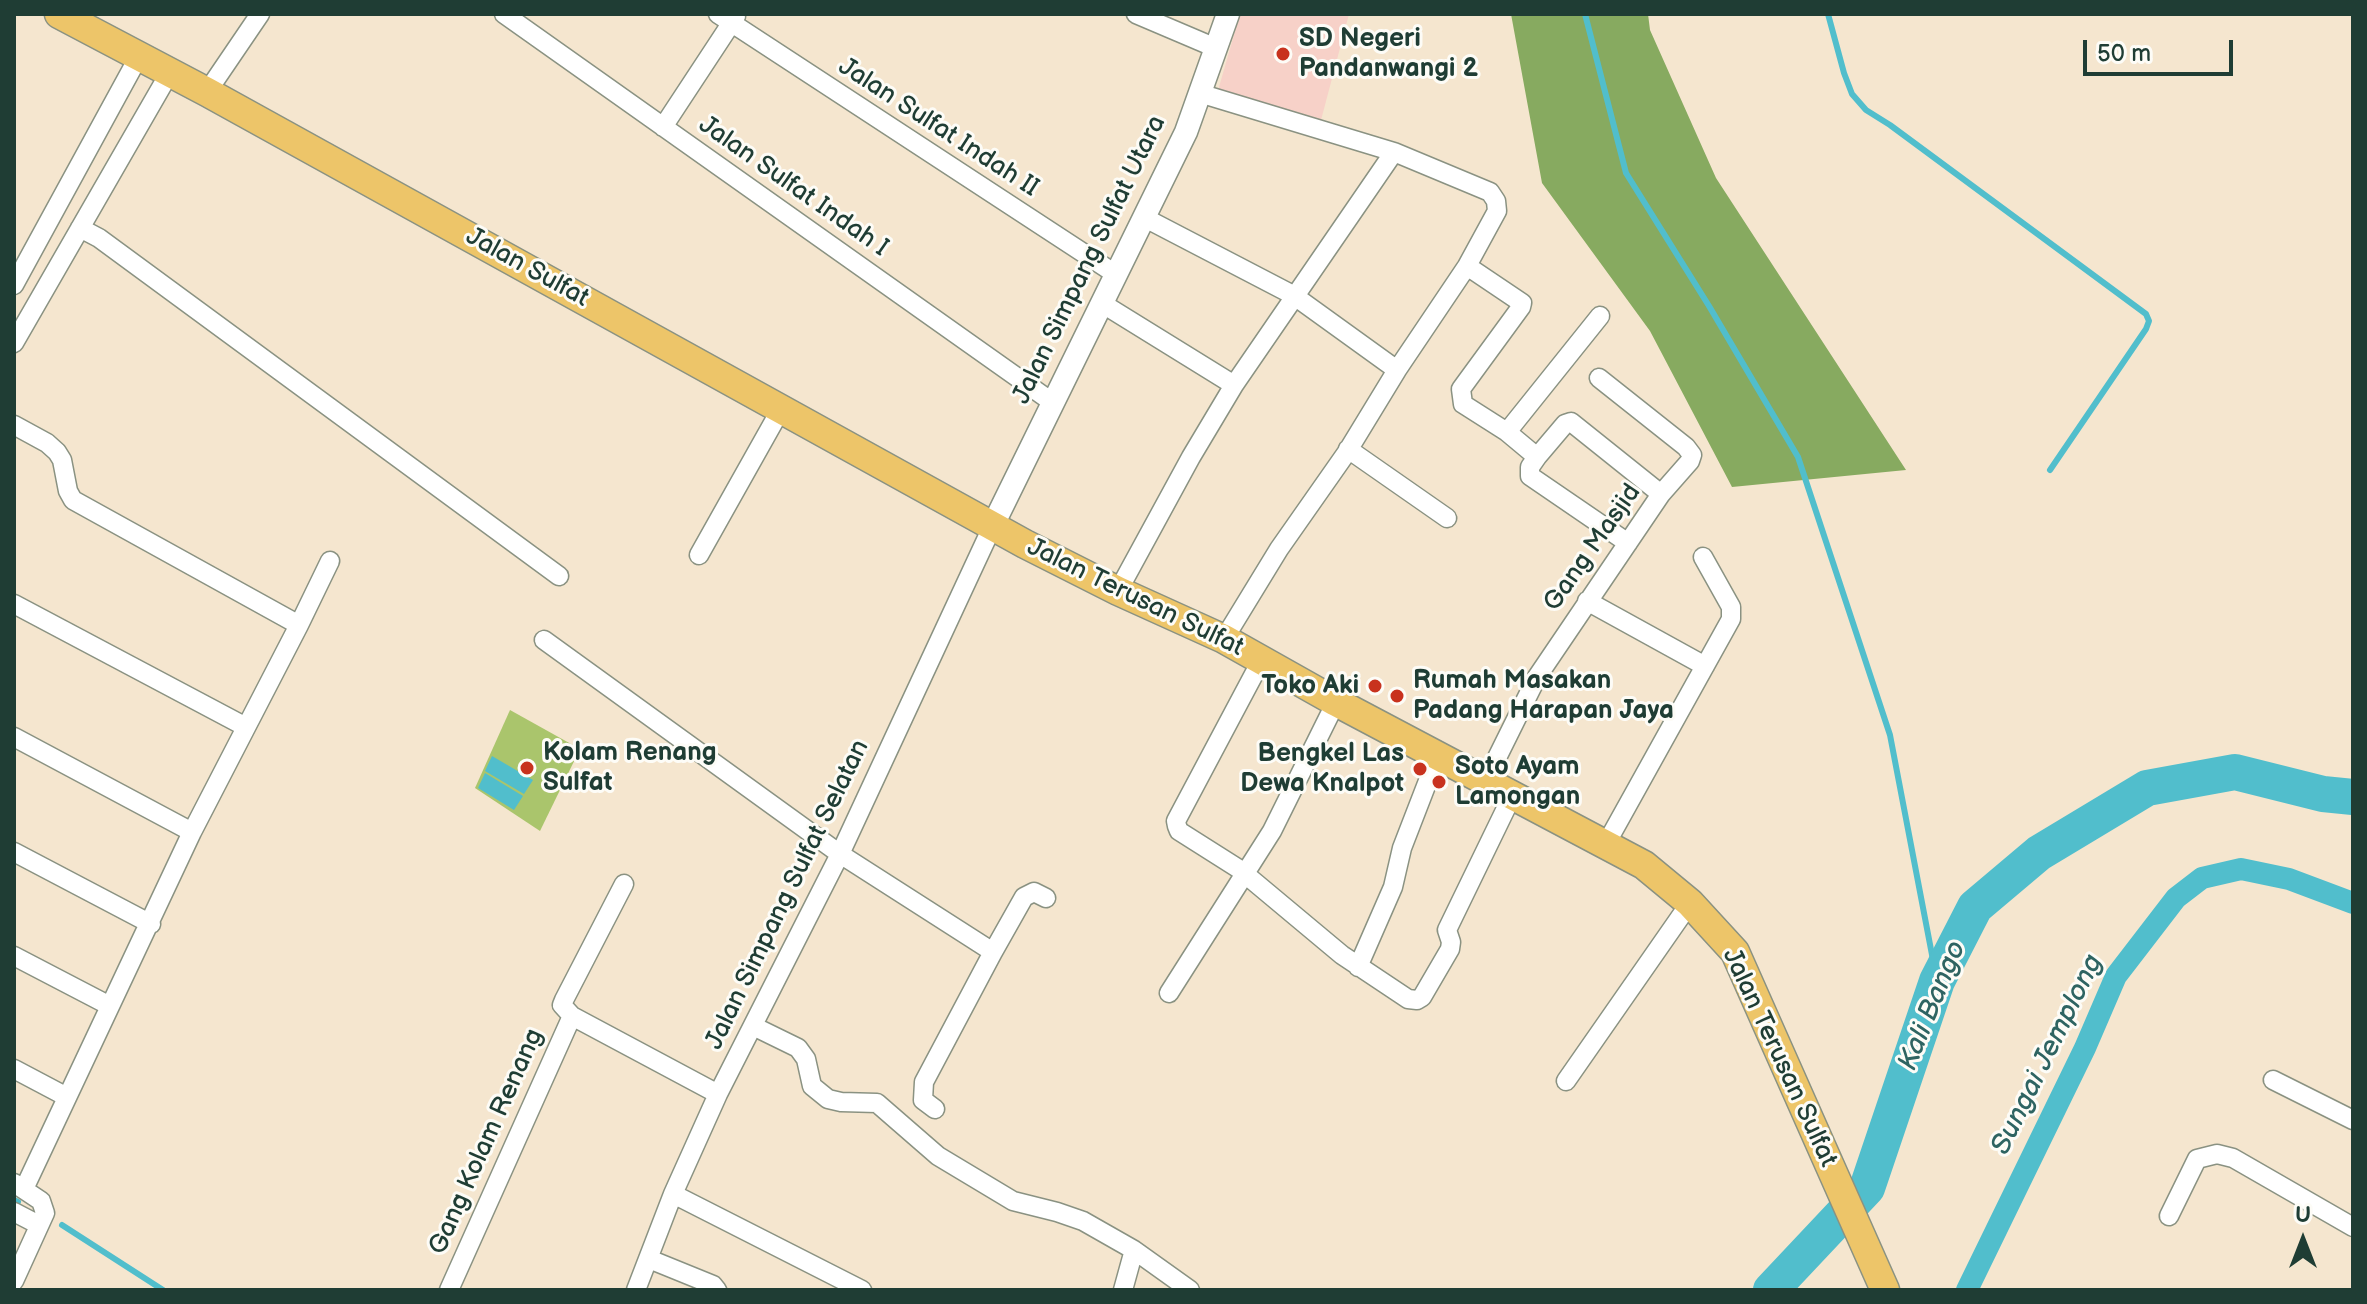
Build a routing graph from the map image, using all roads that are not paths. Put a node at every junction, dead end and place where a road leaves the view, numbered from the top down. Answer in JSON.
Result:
{"nodes":[{"id":1,"x":59,"y":14,"type":"edge"},
{"id":2,"x":260,"y":14,"type":"edge"},
{"id":3,"x":504,"y":14,"type":"edge"},
{"id":4,"x":1136,"y":14,"type":"edge"},
{"id":5,"x":1228,"y":14,"type":"edge"},
{"id":6,"x":729,"y":17,"type":"edge"},
{"id":7,"x":1216,"y":48,"type":"junction"},
{"id":8,"x":139,"y":56,"type":"junction"},
{"id":9,"x":170,"y":72,"type":"junction"},
{"id":10,"x":207,"y":92,"type":"junction"},
{"id":11,"x":1199,"y":93,"type":"junction"},
{"id":12,"x":663,"y":127,"type":"junction"},
{"id":13,"x":94,"y":142,"type":"junction"},
{"id":14,"x":1394,"y":152,"type":"junction"},
{"id":15,"x":123,"y":155,"type":"junction"},
{"id":16,"x":1145,"y":218,"type":"junction"},
{"id":17,"x":80,"y":228,"type":"junction"},
{"id":18,"x":1467,"y":266,"type":"junction"},
{"id":19,"x":1117,"y":275,"type":"junction"},
{"id":20,"x":17,"y":280,"type":"edge"},
{"id":21,"x":46,"y":289,"type":"junction"},
{"id":22,"x":1293,"y":295,"type":"junction"},
{"id":23,"x":1103,"y":304,"type":"junction"},
{"id":24,"x":1600,"y":316,"type":"dead end"},
{"id":25,"x":14,"y":343,"type":"edge"},
{"id":26,"x":1397,"y":370,"type":"junction"},
{"id":27,"x":1599,"y":378,"type":"dead end"},
{"id":28,"x":1234,"y":385,"type":"junction"},
{"id":29,"x":1052,"y":402,"type":"junction"},
{"id":30,"x":781,"y":409,"type":"junction"},
{"id":31,"x":14,"y":425,"type":"edge"},
{"id":32,"x":1507,"y":432,"type":"junction"},
{"id":33,"x":1348,"y":449,"type":"junction"},
{"id":34,"x":1537,"y":457,"type":"junction"},
{"id":35,"x":1661,"y":494,"type":"junction"},
{"id":36,"x":1447,"y":518,"type":"dead end"},
{"id":37,"x":993,"y":525,"type":"junction"},
{"id":38,"x":1628,"y":543,"type":"junction"},
{"id":39,"x":699,"y":555,"type":"dead end"},
{"id":40,"x":1703,"y":557,"type":"dead end"},
{"id":41,"x":330,"y":561,"type":"dead end"},
{"id":42,"x":559,"y":576,"type":"dead end"},
{"id":43,"x":1118,"y":591,"type":"junction"},
{"id":44,"x":1587,"y":601,"type":"junction"},
{"id":45,"x":17,"y":612,"type":"edge"},
{"id":46,"x":299,"y":625,"type":"junction"},
{"id":47,"x":1224,"y":639,"type":"junction"},
{"id":48,"x":544,"y":640,"type":"dead end"},
{"id":49,"x":1261,"y":661,"type":"junction"},
{"id":50,"x":1705,"y":666,"type":"junction"},
{"id":51,"x":1336,"y":702,"type":"junction"},
{"id":52,"x":246,"y":727,"type":"junction"},
{"id":53,"x":14,"y":737,"type":"edge"},
{"id":54,"x":1438,"y":755,"type":"junction"},
{"id":55,"x":1485,"y":782,"type":"junction"},
{"id":56,"x":1512,"y":796,"type":"junction"},
{"id":57,"x":192,"y":832,"type":"junction"},
{"id":58,"x":1606,"y":844,"type":"junction"},
{"id":59,"x":14,"y":852,"type":"edge"},
{"id":60,"x":840,"y":854,"type":"junction"},
{"id":61,"x":1244,"y":874,"type":"junction"},
{"id":62,"x":624,"y":884,"type":"dead end"},
{"id":63,"x":1046,"y":898,"type":"dead end"},
{"id":64,"x":1690,"y":903,"type":"junction"},
{"id":65,"x":151,"y":924,"type":"junction"},
{"id":66,"x":993,"y":952,"type":"junction"},
{"id":67,"x":14,"y":956,"type":"edge"},
{"id":68,"x":1358,"y":967,"type":"junction"},
{"id":69,"x":1169,"y":993,"type":"dead end"},
{"id":70,"x":110,"y":1006,"type":"junction"},
{"id":71,"x":572,"y":1016,"type":"junction"},
{"id":72,"x":753,"y":1026,"type":"junction"},
{"id":73,"x":14,"y":1069,"type":"edge"},
{"id":74,"x":2273,"y":1080,"type":"dead end"},
{"id":75,"x":1566,"y":1081,"type":"dead end"},
{"id":76,"x":718,"y":1094,"type":"junction"},
{"id":77,"x":67,"y":1097,"type":"junction"},
{"id":78,"x":935,"y":1109,"type":"dead end"},
{"id":79,"x":2353,"y":1120,"type":"edge"},
{"id":80,"x":19,"y":1186,"type":"edge"},
{"id":81,"x":673,"y":1194,"type":"junction"},
{"id":82,"x":14,"y":1212,"type":"edge"},
{"id":83,"x":2169,"y":1216,"type":"dead end"},
{"id":84,"x":39,"y":1225,"type":"junction"},
{"id":85,"x":2353,"y":1227,"type":"edge"},
{"id":86,"x":1134,"y":1250,"type":"junction"},
{"id":87,"x":649,"y":1259,"type":"junction"},
{"id":88,"x":14,"y":1281,"type":"edge"},
{"id":89,"x":828,"y":1282,"type":"edge"},
{"id":90,"x":449,"y":1290,"type":"edge"},
{"id":91,"x":636,"y":1290,"type":"edge"},
{"id":92,"x":717,"y":1290,"type":"edge"},
{"id":93,"x":862,"y":1290,"type":"edge"},
{"id":94,"x":1123,"y":1290,"type":"edge"},
{"id":95,"x":1190,"y":1290,"type":"edge"},
{"id":96,"x":1885,"y":1290,"type":"edge"}],
"edges":[{"from":1,"to":8,"type":"main road","name":"Jalan Sulfat"},
{"from":2,"to":10,"type":"street"},
{"from":3,"to":12,"type":"street","name":"Jalan Sulfat Indah I"},
{"from":4,"to":7,"type":"street"},
{"from":5,"to":7,"type":"street","name":"Jalan Simpang Sulfat Utara"},
{"from":6,"to":12,"type":"street","name":"Jalan Sulfat Indah II"},
{"from":6,"to":19,"type":"street","name":"Jalan Sulfat Indah II"},
{"from":7,"to":11,"type":"street","name":"Jalan Simpang Sulfat Utara"},
{"from":8,"to":9,"type":"main road","name":"Jalan Sulfat"},
{"from":8,"to":13,"type":"street"},
{"from":9,"to":10,"type":"main road","name":"Jalan Sulfat"},
{"from":9,"to":15,"type":"street"},
{"from":10,"to":30,"type":"main road","name":"Jalan Sulfat"},
{"from":11,"to":14,"type":"street"},
{"from":11,"to":16,"type":"street","name":"Jalan Simpang Sulfat Utara"},
{"from":12,"to":29,"type":"street","name":"Jalan Sulfat Indah I"},
{"from":13,"to":15,"type":"street"},
{"from":13,"to":20,"type":"street"},
{"from":14,"to":18,"type":"street"},
{"from":14,"to":22,"type":"street"},
{"from":15,"to":17,"type":"street"},
{"from":16,"to":19,"type":"street","name":"Jalan Simpang Sulfat Utara"},
{"from":16,"to":22,"type":"street"},
{"from":17,"to":21,"type":"street"},
{"from":17,"to":42,"type":"street"},
{"from":18,"to":26,"type":"street"},
{"from":18,"to":32,"type":"street"},
{"from":19,"to":23,"type":"street","name":"Jalan Simpang Sulfat Utara"},
{"from":20,"to":21,"type":"street"},
{"from":21,"to":25,"type":"street"},
{"from":22,"to":26,"type":"street"},
{"from":22,"to":28,"type":"street"},
{"from":23,"to":28,"type":"street"},
{"from":23,"to":29,"type":"street","name":"Jalan Simpang Sulfat Utara"},
{"from":24,"to":32,"type":"street"},
{"from":26,"to":33,"type":"street"},
{"from":27,"to":35,"type":"street","name":"Gang Masjid"},
{"from":28,"to":43,"type":"street"},
{"from":29,"to":37,"type":"street","name":"Jalan Simpang Sulfat Utara"},
{"from":30,"to":37,"type":"main road","name":"Jalan Sulfat"},
{"from":30,"to":39,"type":"street"},
{"from":31,"to":46,"type":"street"},
{"from":32,"to":34,"type":"street"},
{"from":33,"to":36,"type":"street"},
{"from":33,"to":47,"type":"street"},
{"from":34,"to":35,"type":"street"},
{"from":34,"to":38,"type":"street"},
{"from":35,"to":38,"type":"street","name":"Gang Masjid"},
{"from":37,"to":43,"type":"main road","name":"Jalan Terusan Sulfat"},
{"from":37,"to":60,"type":"street","name":"Jalan Simpang Sulfat Selatan"},
{"from":38,"to":44,"type":"street","name":"Gang Masjid"},
{"from":40,"to":50,"type":"street"},
{"from":41,"to":46,"type":"street"},
{"from":43,"to":47,"type":"main road","name":"Jalan Terusan Sulfat"},
{"from":44,"to":50,"type":"street"},
{"from":44,"to":55,"type":"street","name":"Gang Masjid"},
{"from":45,"to":52,"type":"street"},
{"from":46,"to":52,"type":"street"},
{"from":47,"to":49,"type":"main road","name":"Jalan Terusan Sulfat"},
{"from":48,"to":60,"type":"street"},
{"from":49,"to":51,"type":"main road","name":"Jalan Terusan Sulfat"},
{"from":49,"to":61,"type":"street"},
{"from":50,"to":58,"type":"street"},
{"from":51,"to":54,"type":"main road","name":"Jalan Terusan Sulfat"},
{"from":51,"to":61,"type":"street"},
{"from":52,"to":57,"type":"street"},
{"from":53,"to":57,"type":"street"},
{"from":54,"to":55,"type":"main road","name":"Jalan Terusan Sulfat"},
{"from":54,"to":68,"type":"street"},
{"from":55,"to":56,"type":"main road","name":"Jalan Terusan Sulfat"},
{"from":56,"to":58,"type":"main road","name":"Jalan Terusan Sulfat"},
{"from":56,"to":68,"type":"street"},
{"from":57,"to":65,"type":"street"},
{"from":58,"to":64,"type":"main road","name":"Jalan Terusan Sulfat"},
{"from":59,"to":65,"type":"street"},
{"from":60,"to":66,"type":"street"},
{"from":60,"to":72,"type":"street","name":"Jalan Simpang Sulfat Selatan"},
{"from":61,"to":68,"type":"street"},
{"from":61,"to":69,"type":"street"},
{"from":62,"to":71,"type":"street","name":"Gang Kolam Renang"},
{"from":63,"to":66,"type":"street"},
{"from":64,"to":75,"type":"street"},
{"from":64,"to":96,"type":"main road","name":"Jalan Terusan Sulfat"},
{"from":65,"to":70,"type":"street"},
{"from":66,"to":78,"type":"street"},
{"from":67,"to":70,"type":"street"},
{"from":70,"to":77,"type":"street"},
{"from":71,"to":76,"type":"street","name":"Gang Kolam Renang"},
{"from":71,"to":90,"type":"street","name":"Gang Kolam Renang"},
{"from":72,"to":76,"type":"street","name":"Jalan Simpang Sulfat Selatan"},
{"from":72,"to":86,"type":"street"},
{"from":73,"to":77,"type":"street"},
{"from":74,"to":79,"type":"street"},
{"from":76,"to":81,"type":"street","name":"Jalan Simpang Sulfat Selatan"},
{"from":77,"to":80,"type":"street"},
{"from":80,"to":84,"type":"street"},
{"from":81,"to":87,"type":"street","name":"Jalan Simpang Sulfat Selatan"},
{"from":81,"to":89,"type":"street"},
{"from":82,"to":84,"type":"street"},
{"from":83,"to":85,"type":"street"},
{"from":84,"to":88,"type":"street"},
{"from":86,"to":94,"type":"street"},
{"from":86,"to":95,"type":"street"},
{"from":87,"to":91,"type":"street","name":"Jalan Simpang Sulfat Selatan"},
{"from":87,"to":92,"type":"street"},
{"from":89,"to":93,"type":"street"}]}
